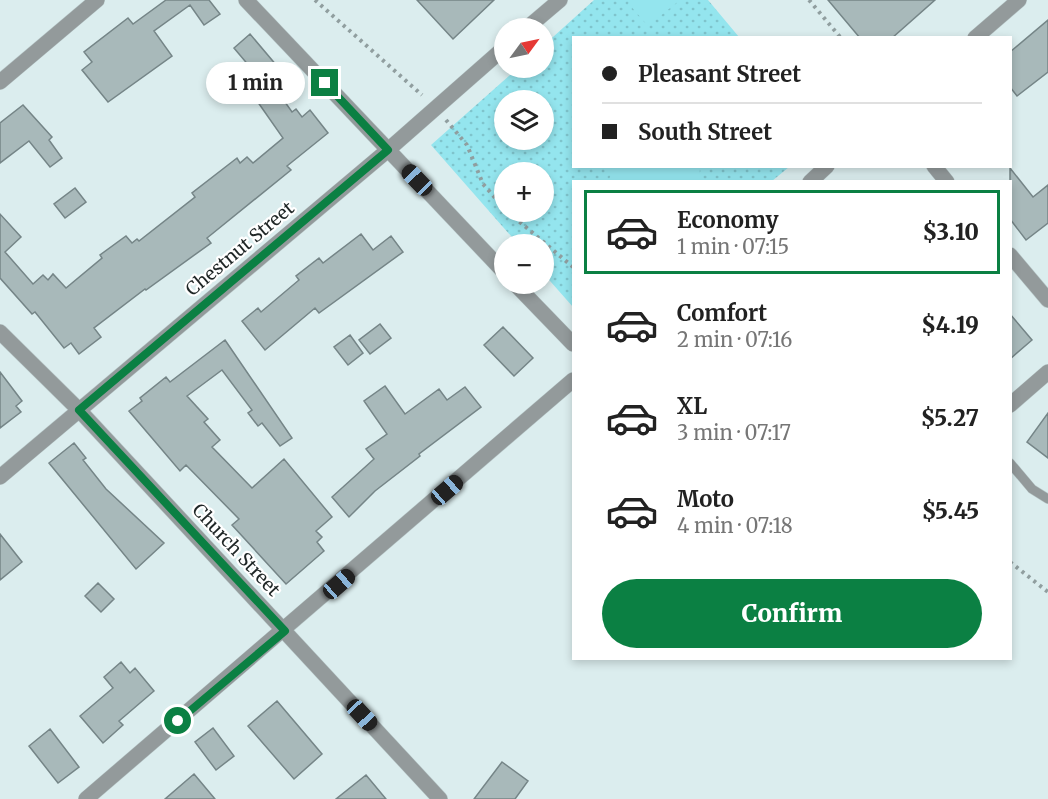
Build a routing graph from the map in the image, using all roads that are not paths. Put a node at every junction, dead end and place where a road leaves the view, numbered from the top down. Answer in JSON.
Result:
{"nodes":[{"id":1,"x":97,"y":0,"type":"edge"},
{"id":2,"x":246,"y":0,"type":"edge"},
{"id":3,"x":560,"y":0,"type":"edge"},
{"id":4,"x":1019,"y":0,"type":"edge"},
{"id":5,"x":539,"y":18,"type":"edge"},
{"id":6,"x":977,"y":36,"type":"edge"},
{"id":7,"x":494,"y":56,"type":"edge"},
{"id":8,"x":0,"y":82,"type":"edge"},
{"id":9,"x":388,"y":150,"type":"junction"},
{"id":10,"x":826,"y":168,"type":"edge"},
{"id":11,"x":812,"y":180,"type":"edge"},
{"id":12,"x":1012,"y":257,"type":"edge"},
{"id":13,"x":494,"y":261,"type":"edge"},
{"id":14,"x":525,"y":294,"type":"edge"},
{"id":15,"x":1048,"y":300,"type":"edge"},
{"id":16,"x":0,"y":332,"type":"edge"},
{"id":17,"x":572,"y":343,"type":"edge"},
{"id":18,"x":1048,"y":372,"type":"edge"},
{"id":19,"x":572,"y":381,"type":"edge"},
{"id":20,"x":1012,"y":403,"type":"edge"},
{"id":21,"x":79,"y":410,"type":"junction"},
{"id":22,"x":1012,"y":465,"type":"edge"},
{"id":23,"x":0,"y":477,"type":"edge"},
{"id":24,"x":1048,"y":499,"type":"edge"},
{"id":25,"x":285,"y":631,"type":"junction"},
{"id":26,"x":86,"y":799,"type":"edge"},
{"id":27,"x":440,"y":799,"type":"edge"}],
"edges":[{"from":1,"to":8,"type":"street"},
{"from":2,"to":9,"type":"street"},
{"from":3,"to":5,"type":"street"},
{"from":4,"to":6,"type":"street"},
{"from":7,"to":9,"type":"street","name":"Chestnut Street"},
{"from":9,"to":13,"type":"street"},
{"from":9,"to":21,"type":"street","name":"Chestnut Street"},
{"from":10,"to":11,"type":"street"},
{"from":12,"to":15,"type":"street"},
{"from":14,"to":17,"type":"street"},
{"from":16,"to":21,"type":"street","name":"Church Street"},
{"from":18,"to":20,"type":"street"},
{"from":19,"to":25,"type":"street"},
{"from":21,"to":23,"type":"street","name":"Chestnut Street"},
{"from":21,"to":25,"type":"street","name":"Church Street"},
{"from":22,"to":24,"type":"lane"},
{"from":25,"to":26,"type":"street"},
{"from":25,"to":27,"type":"street","name":"Church Street"}]}
